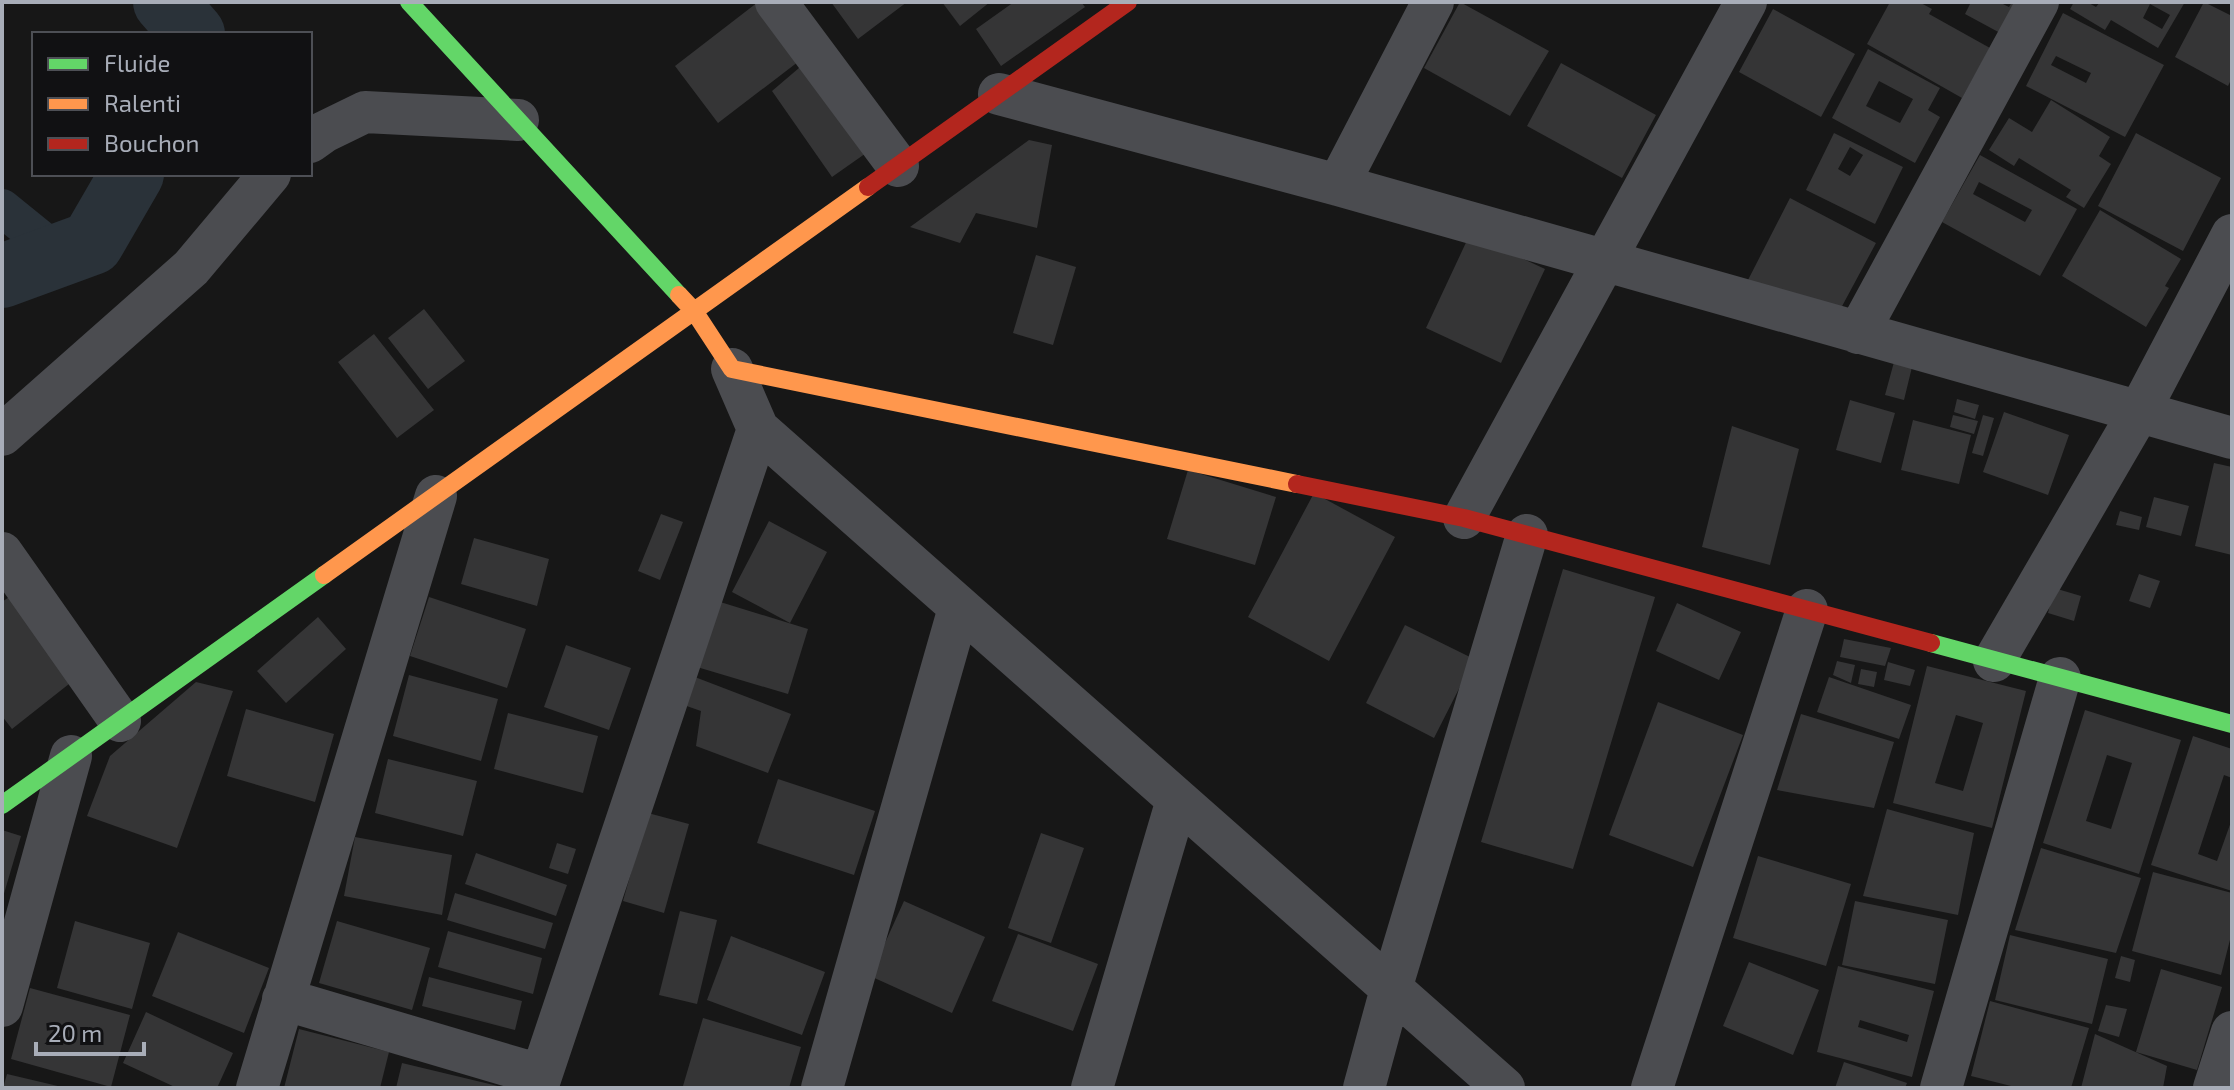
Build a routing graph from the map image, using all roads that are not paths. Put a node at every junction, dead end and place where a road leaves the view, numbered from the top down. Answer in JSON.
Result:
{"nodes":[{"id":1,"x":409,"y":2,"type":"edge"},
{"id":2,"x":776,"y":2,"type":"edge"},
{"id":3,"x":1433,"y":2,"type":"edge"},
{"id":4,"x":1746,"y":2,"type":"edge"},
{"id":5,"x":2038,"y":2,"type":"edge"},
{"id":6,"x":1124,"y":3,"type":"edge"},
{"id":7,"x":999,"y":94,"type":"junction"},
{"id":8,"x":518,"y":120,"type":"junction"},
{"id":9,"x":312,"y":141,"type":"edge"},
{"id":10,"x":898,"y":166,"type":"junction"},
{"id":11,"x":268,"y":176,"type":"edge"},
{"id":12,"x":1338,"y":185,"type":"junction"},
{"id":13,"x":2232,"y":235,"type":"edge"},
{"id":14,"x":1605,"y":261,"type":"junction"},
{"id":15,"x":694,"y":311,"type":"junction"},
{"id":16,"x":1858,"y":333,"type":"junction"},
{"id":17,"x":732,"y":369,"type":"junction"},
{"id":18,"x":2139,"y":412,"type":"junction"},
{"id":19,"x":758,"y":429,"type":"junction"},
{"id":20,"x":2,"y":435,"type":"edge"},
{"id":21,"x":2232,"y":438,"type":"edge"},
{"id":22,"x":436,"y":496,"type":"junction"},
{"id":23,"x":1464,"y":518,"type":"junction"},
{"id":24,"x":1527,"y":535,"type":"junction"},
{"id":25,"x":2,"y":553,"type":"edge"},
{"id":26,"x":959,"y":608,"type":"junction"},
{"id":27,"x":1807,"y":610,"type":"junction"},
{"id":28,"x":1994,"y":661,"type":"junction"},
{"id":29,"x":2060,"y":678,"type":"junction"},
{"id":30,"x":120,"y":721,"type":"junction"},
{"id":31,"x":2232,"y":724,"type":"edge"},
{"id":32,"x":71,"y":756,"type":"junction"},
{"id":33,"x":1177,"y":800,"type":"junction"},
{"id":34,"x":2,"y":805,"type":"edge"},
{"id":35,"x":1391,"y":989,"type":"junction"},
{"id":36,"x":283,"y":999,"type":"junction"},
{"id":37,"x":2,"y":1006,"type":"edge"},
{"id":38,"x":2232,"y":1032,"type":"edge"},
{"id":39,"x":538,"y":1082,"type":"edge"},
{"id":40,"x":257,"y":1088,"type":"edge"},
{"id":41,"x":822,"y":1088,"type":"edge"},
{"id":42,"x":1092,"y":1088,"type":"edge"},
{"id":43,"x":1364,"y":1088,"type":"edge"},
{"id":44,"x":1504,"y":1088,"type":"edge"},
{"id":45,"x":1652,"y":1088,"type":"edge"},
{"id":46,"x":1941,"y":1088,"type":"edge"},
{"id":47,"x":2214,"y":1088,"type":"edge"}],
"edges":[{"from":1,"to":8,"type":"street"},
{"from":2,"to":10,"type":"street"},
{"from":3,"to":12,"type":"street"},
{"from":4,"to":14,"type":"street"},
{"from":5,"to":16,"type":"street"},
{"from":6,"to":7,"type":"street"},
{"from":7,"to":10,"type":"street"},
{"from":7,"to":12,"type":"street"},
{"from":8,"to":9,"type":"street"},
{"from":8,"to":15,"type":"street"},
{"from":10,"to":15,"type":"street"},
{"from":11,"to":20,"type":"street"},
{"from":12,"to":14,"type":"street"},
{"from":13,"to":18,"type":"street"},
{"from":14,"to":16,"type":"street"},
{"from":14,"to":23,"type":"street"},
{"from":15,"to":17,"type":"street"},
{"from":15,"to":22,"type":"street"},
{"from":16,"to":18,"type":"street"},
{"from":17,"to":19,"type":"street"},
{"from":17,"to":23,"type":"street"},
{"from":18,"to":21,"type":"street"},
{"from":18,"to":28,"type":"street"},
{"from":19,"to":26,"type":"street"},
{"from":19,"to":39,"type":"street"},
{"from":22,"to":30,"type":"street"},
{"from":22,"to":36,"type":"street"},
{"from":23,"to":24,"type":"street"},
{"from":24,"to":27,"type":"street"},
{"from":24,"to":35,"type":"street"},
{"from":25,"to":30,"type":"street"},
{"from":26,"to":33,"type":"street"},
{"from":26,"to":41,"type":"street"},
{"from":27,"to":28,"type":"street"},
{"from":27,"to":45,"type":"street"},
{"from":28,"to":29,"type":"street"},
{"from":29,"to":31,"type":"street"},
{"from":29,"to":46,"type":"street"},
{"from":30,"to":32,"type":"street"},
{"from":32,"to":34,"type":"street"},
{"from":32,"to":37,"type":"street"},
{"from":33,"to":35,"type":"street"},
{"from":33,"to":42,"type":"street"},
{"from":35,"to":43,"type":"street"},
{"from":35,"to":44,"type":"street"},
{"from":36,"to":39,"type":"street"},
{"from":36,"to":40,"type":"street"},
{"from":38,"to":47,"type":"street"}]}
